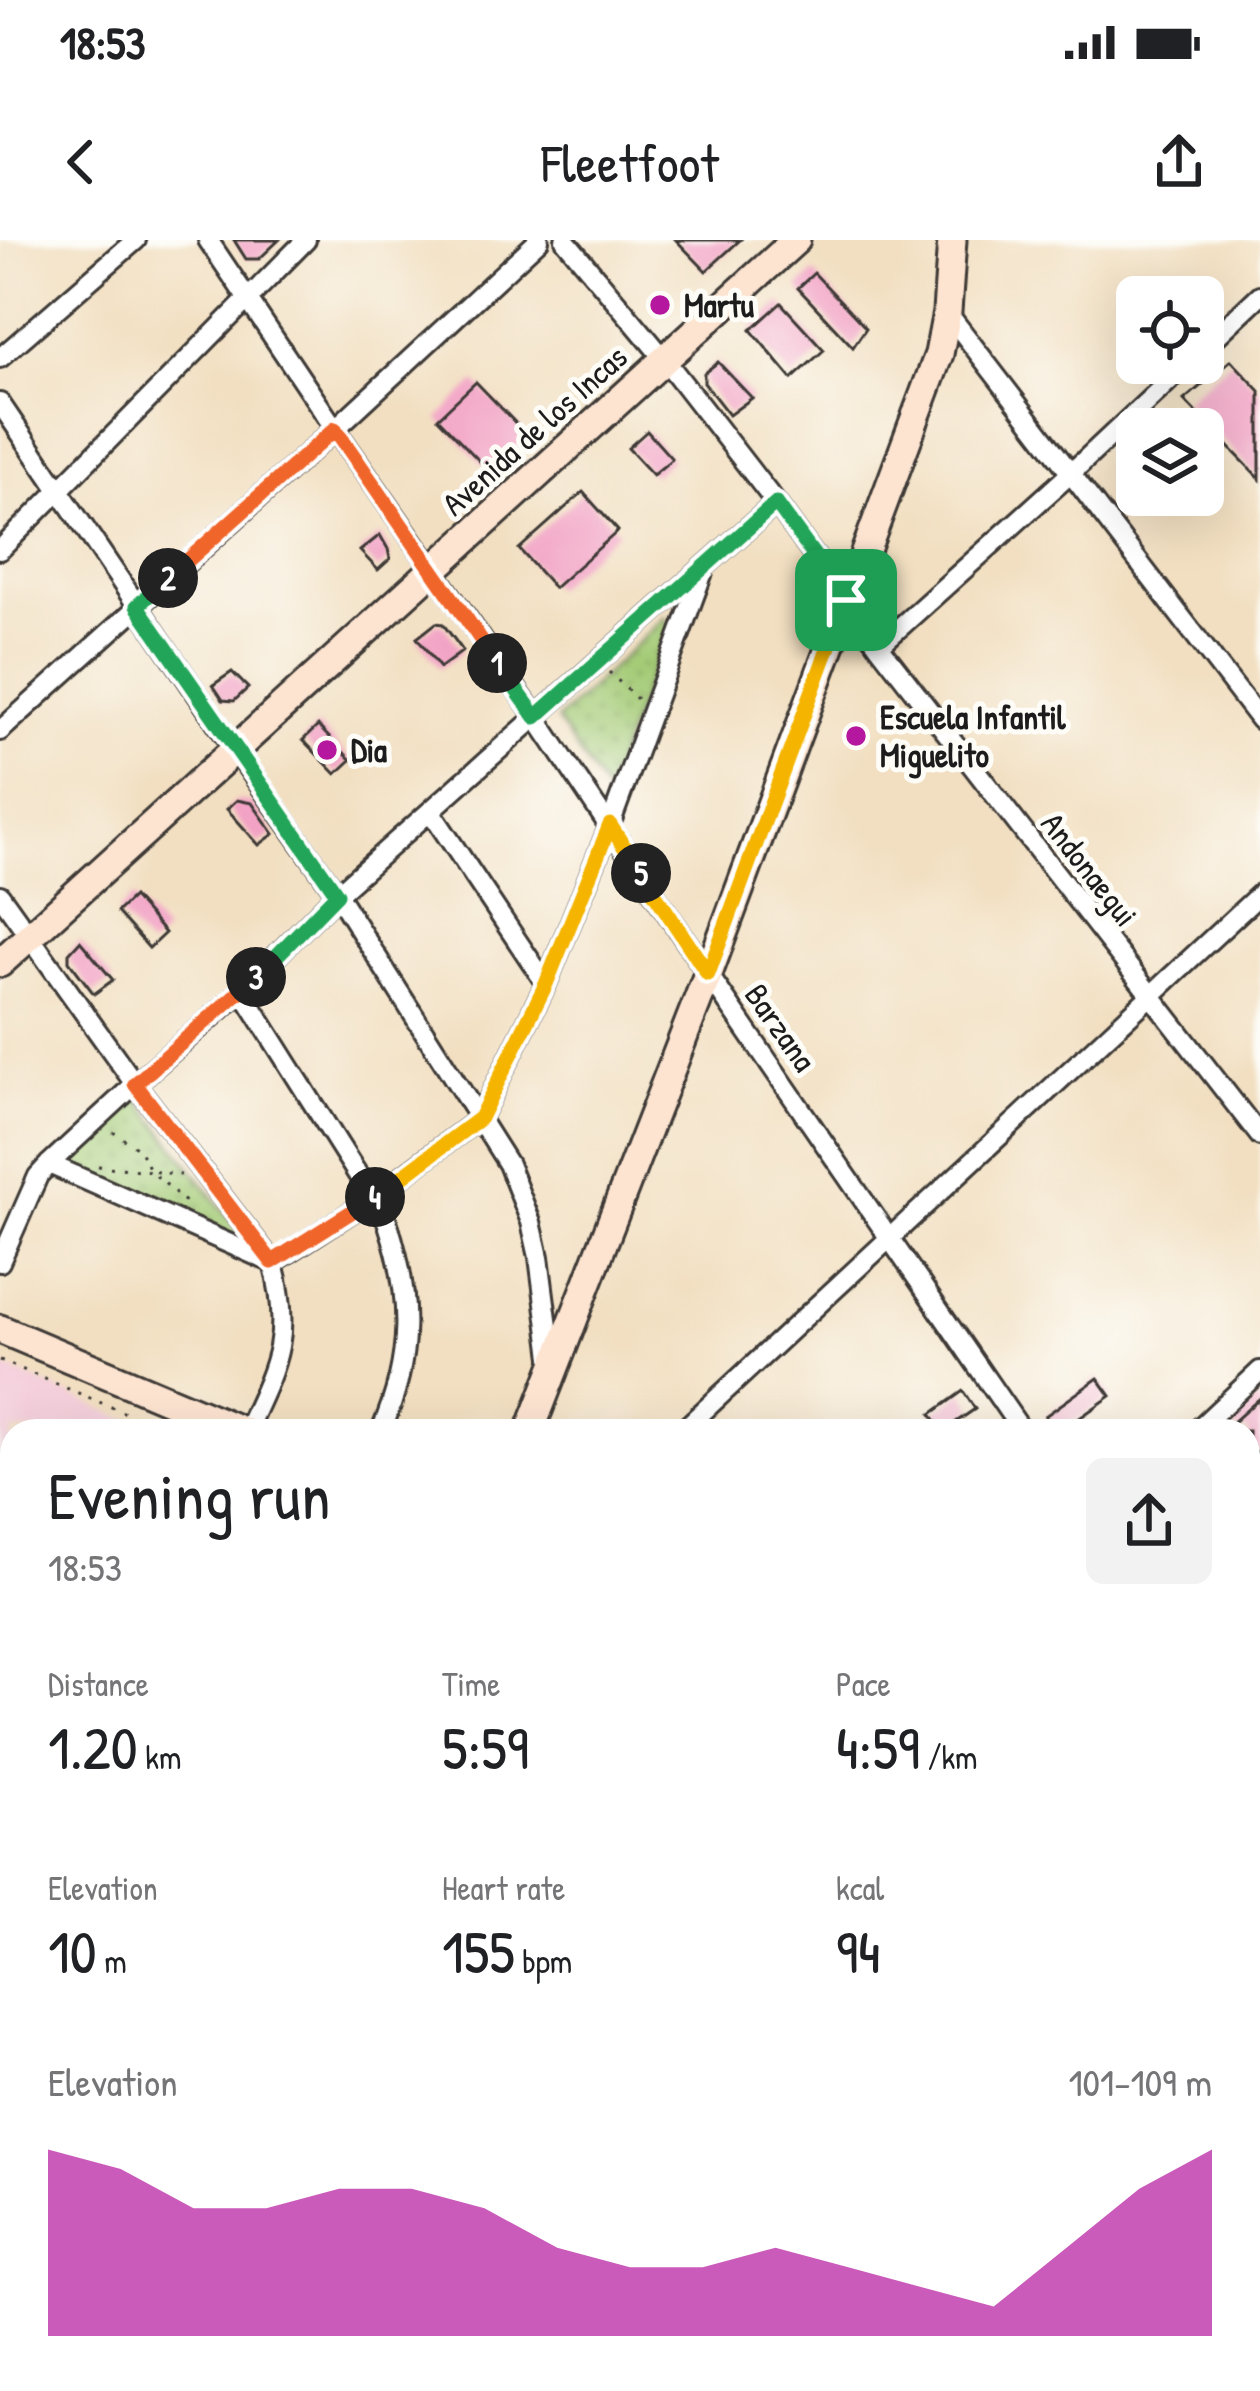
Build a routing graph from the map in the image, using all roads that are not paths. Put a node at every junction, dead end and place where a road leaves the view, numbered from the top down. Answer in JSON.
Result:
{"nodes":[{"id":1,"x":136,"y":240,"type":"edge"},
{"id":2,"x":208,"y":240,"type":"edge"},
{"id":3,"x":306,"y":240,"type":"edge"},
{"id":4,"x":539,"y":240,"type":"edge"},
{"id":5,"x":565,"y":240,"type":"edge"},
{"id":6,"x":796,"y":240,"type":"edge"},
{"id":7,"x":952,"y":240,"type":"edge"},
{"id":8,"x":1260,"y":295,"type":"edge"},
{"id":9,"x":250,"y":299,"type":"junction"},
{"id":10,"x":947,"y":312,"type":"junction"},
{"id":11,"x":1224,"y":329,"type":"edge"},
{"id":12,"x":0,"y":358,"type":"edge"},
{"id":13,"x":665,"y":359,"type":"junction"},
{"id":14,"x":1166,"y":384,"type":"edge"},
{"id":15,"x":0,"y":403,"type":"edge"},
{"id":16,"x":335,"y":429,"type":"junction"},
{"id":17,"x":1071,"y":473,"type":"junction"},
{"id":18,"x":58,"y":492,"type":"junction"},
{"id":19,"x":776,"y":503,"type":"junction"},
{"id":20,"x":0,"y":550,"type":"edge"},
{"id":21,"x":704,"y":568,"type":"junction"},
{"id":22,"x":432,"y":571,"type":"junction"},
{"id":23,"x":846,"y":600,"type":"junction"},
{"id":24,"x":137,"y":606,"type":"junction"},
{"id":25,"x":879,"y":646,"type":"junction"},
{"id":26,"x":536,"y":717,"type":"junction"},
{"id":27,"x":1260,"y":720,"type":"edge"},
{"id":28,"x":0,"y":731,"type":"edge"},
{"id":29,"x":235,"y":750,"type":"junction"},
{"id":30,"x":431,"y":812,"type":"junction"},
{"id":31,"x":610,"y":825,"type":"junction"},
{"id":32,"x":337,"y":894,"type":"junction"},
{"id":33,"x":1260,"y":894,"type":"edge"},
{"id":34,"x":0,"y":896,"type":"edge"},
{"id":35,"x":30,"y":937,"type":"junction"},
{"id":36,"x":0,"y":963,"type":"edge"},
{"id":37,"x":708,"y":974,"type":"junction"},
{"id":38,"x":546,"y":984,"type":"junction"},
{"id":39,"x":242,"y":991,"type":"junction"},
{"id":40,"x":1152,"y":996,"type":"junction"},
{"id":41,"x":135,"y":1084,"type":"junction"},
{"id":42,"x":480,"y":1118,"type":"junction"},
{"id":43,"x":1260,"y":1136,"type":"edge"},
{"id":44,"x":49,"y":1164,"type":"junction"},
{"id":45,"x":373,"y":1198,"type":"junction"},
{"id":46,"x":890,"y":1237,"type":"junction"},
{"id":47,"x":0,"y":1262,"type":"edge"},
{"id":48,"x":272,"y":1262,"type":"junction"},
{"id":49,"x":0,"y":1329,"type":"edge"},
{"id":50,"x":554,"y":1370,"type":"junction"},
{"id":51,"x":1260,"y":1371,"type":"edge"},
{"id":52,"x":215,"y":1419,"type":"edge"},
{"id":53,"x":250,"y":1419,"type":"edge"},
{"id":54,"x":386,"y":1419,"type":"edge"},
{"id":55,"x":535,"y":1419,"type":"edge"},
{"id":56,"x":695,"y":1419,"type":"edge"},
{"id":57,"x":1014,"y":1419,"type":"edge"},
{"id":58,"x":1209,"y":1419,"type":"edge"}],
"edges":[{"from":1,"to":12,"type":"street"},
{"from":2,"to":9,"type":"street","name":"Barzana"},
{"from":3,"to":9,"type":"street"},
{"from":4,"to":16,"type":"street"},
{"from":5,"to":13,"type":"street","name":"Andonaegui"},
{"from":6,"to":13,"type":"main road","name":"Avenida de los Incas"},
{"from":7,"to":10,"type":"main road"},
{"from":8,"to":11,"type":"street"},
{"from":9,"to":16,"type":"street","name":"Barzana"},
{"from":9,"to":18,"type":"street"},
{"from":10,"to":17,"type":"street"},
{"from":10,"to":23,"type":"main road"},
{"from":13,"to":19,"type":"street","name":"Andonaegui"},
{"from":13,"to":22,"type":"main road","name":"Avenida de los Incas"},
{"from":14,"to":17,"type":"street"},
{"from":15,"to":18,"type":"street"},
{"from":16,"to":22,"type":"street","name":"Barzana"},
{"from":16,"to":24,"type":"street"},
{"from":17,"to":25,"type":"street"},
{"from":17,"to":27,"type":"street"},
{"from":18,"to":20,"type":"street"},
{"from":18,"to":24,"type":"street"},
{"from":19,"to":21,"type":"street"},
{"from":19,"to":23,"type":"street","name":"Andonaegui"},
{"from":21,"to":26,"type":"street"},
{"from":21,"to":31,"type":"street"},
{"from":22,"to":26,"type":"street","name":"Barzana"},
{"from":22,"to":29,"type":"main road","name":"Avenida de los Incas"},
{"from":23,"to":25,"type":"street","name":"Andonaegui"},
{"from":23,"to":37,"type":"main road"},
{"from":24,"to":28,"type":"street"},
{"from":24,"to":29,"type":"street"},
{"from":25,"to":40,"type":"street","name":"Andonaegui"},
{"from":26,"to":30,"type":"street"},
{"from":26,"to":31,"type":"street","name":"Barzana"},
{"from":29,"to":32,"type":"street"},
{"from":29,"to":35,"type":"main road","name":"Avenida de los Incas"},
{"from":30,"to":32,"type":"street"},
{"from":30,"to":38,"type":"street"},
{"from":31,"to":37,"type":"street","name":"Barzana"},
{"from":31,"to":38,"type":"street"},
{"from":32,"to":39,"type":"street"},
{"from":32,"to":42,"type":"street"},
{"from":33,"to":40,"type":"street"},
{"from":34,"to":35,"type":"street"},
{"from":35,"to":36,"type":"main road","name":"Avenida de los Incas"},
{"from":35,"to":41,"type":"street"},
{"from":37,"to":46,"type":"street","name":"Barzana"},
{"from":37,"to":50,"type":"main road"},
{"from":38,"to":42,"type":"street"},
{"from":39,"to":41,"type":"street"},
{"from":39,"to":45,"type":"street"},
{"from":40,"to":43,"type":"street","name":"Andonaegui"},
{"from":40,"to":46,"type":"street"},
{"from":41,"to":44,"type":"street"},
{"from":41,"to":48,"type":"street"},
{"from":42,"to":45,"type":"street"},
{"from":42,"to":50,"type":"street"},
{"from":44,"to":47,"type":"street"},
{"from":44,"to":48,"type":"street"},
{"from":45,"to":48,"type":"street"},
{"from":45,"to":54,"type":"street"},
{"from":46,"to":56,"type":"street"},
{"from":46,"to":57,"type":"street","name":"Barzana"},
{"from":48,"to":53,"type":"street"},
{"from":49,"to":52,"type":"main road"},
{"from":50,"to":55,"type":"main road"},
{"from":51,"to":58,"type":"street"}]}
